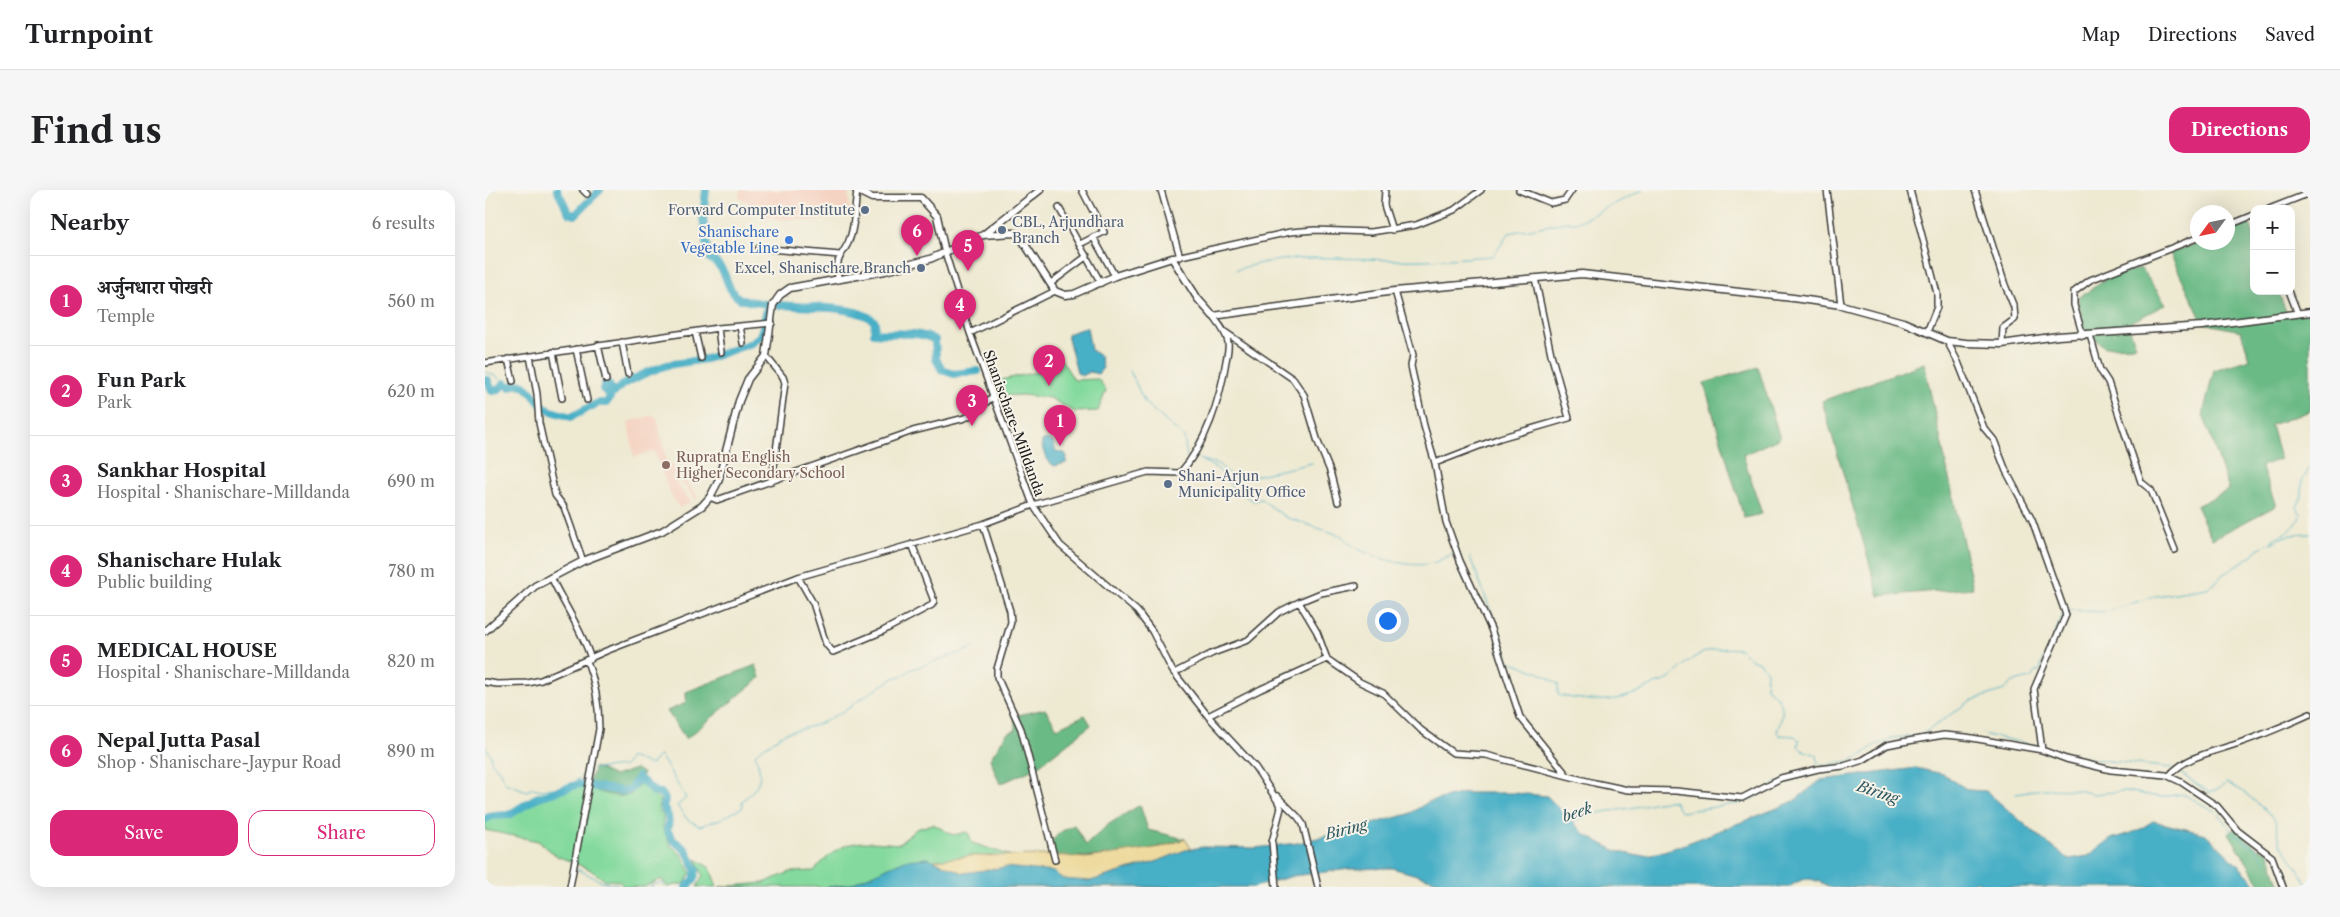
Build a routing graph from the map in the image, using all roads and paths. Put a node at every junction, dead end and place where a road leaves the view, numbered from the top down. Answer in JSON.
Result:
{"nodes":[{"id":1,"x":1041,"y":190,"type":"edge"},
{"id":2,"x":1082,"y":190,"type":"edge"},
{"id":3,"x":1161,"y":190,"type":"edge"},
{"id":4,"x":1385,"y":190,"type":"edge"},
{"id":5,"x":1481,"y":190,"type":"edge"},
{"id":6,"x":1519,"y":190,"type":"edge"},
{"id":7,"x":1572,"y":190,"type":"edge"},
{"id":8,"x":1827,"y":190,"type":"edge"},
{"id":9,"x":1909,"y":190,"type":"edge"},
{"id":10,"x":1975,"y":190,"type":"edge"},
{"id":11,"x":857,"y":191,"type":"edge"},
{"id":12,"x":2310,"y":193,"type":"edge"},
{"id":13,"x":2279,"y":205,"type":"edge"},
{"id":14,"x":1059,"y":208,"type":"dead end"},
{"id":15,"x":2250,"y":217,"type":"edge"},
{"id":16,"x":2235,"y":223,"type":"edge"},
{"id":17,"x":1392,"y":230,"type":"junction"},
{"id":18,"x":983,"y":235,"type":"junction"},
{"id":19,"x":1093,"y":238,"type":"junction"},
{"id":20,"x":2190,"y":241,"type":"edge"},
{"id":21,"x":1080,"y":244,"type":"junction"},
{"id":22,"x":759,"y":248,"type":"dead end"},
{"id":23,"x":945,"y":252,"type":"junction"},
{"id":24,"x":840,"y":255,"type":"junction"},
{"id":25,"x":1087,"y":256,"type":"junction"},
{"id":26,"x":1180,"y":257,"type":"junction"},
{"id":27,"x":1172,"y":258,"type":"junction"},
{"id":28,"x":1115,"y":276,"type":"junction"},
{"id":29,"x":838,"y":278,"type":"junction"},
{"id":30,"x":1535,"y":278,"type":"junction"},
{"id":31,"x":1051,"y":283,"type":"junction"},
{"id":32,"x":1101,"y":283,"type":"junction"},
{"id":33,"x":1055,"y":291,"type":"junction"},
{"id":34,"x":1395,"y":291,"type":"junction"},
{"id":35,"x":2291,"y":295,"type":"edge"},
{"id":36,"x":1841,"y":305,"type":"junction"},
{"id":37,"x":2310,"y":312,"type":"edge"},
{"id":38,"x":2298,"y":314,"type":"junction"},
{"id":39,"x":1213,"y":316,"type":"junction"},
{"id":40,"x":766,"y":323,"type":"junction"},
{"id":41,"x":740,"y":326,"type":"junction"},
{"id":42,"x":717,"y":328,"type":"junction"},
{"id":43,"x":695,"y":332,"type":"junction"},
{"id":44,"x":1224,"y":332,"type":"junction"},
{"id":45,"x":1927,"y":332,"type":"junction"},
{"id":46,"x":970,"y":333,"type":"junction"},
{"id":47,"x":2087,"y":336,"type":"junction"},
{"id":48,"x":1947,"y":341,"type":"junction"},
{"id":49,"x":622,"y":342,"type":"junction"},
{"id":50,"x":743,"y":343,"type":"dead end"},
{"id":51,"x":2002,"y":344,"type":"junction"},
{"id":52,"x":598,"y":345,"type":"junction"},
{"id":53,"x":576,"y":349,"type":"junction"},
{"id":54,"x":553,"y":352,"type":"junction"},
{"id":55,"x":721,"y":352,"type":"dead end"},
{"id":56,"x":530,"y":356,"type":"junction"},
{"id":57,"x":766,"y":356,"type":"junction"},
{"id":58,"x":701,"y":358,"type":"dead end"},
{"id":59,"x":508,"y":359,"type":"junction"},
{"id":60,"x":485,"y":363,"type":"edge"},
{"id":61,"x":628,"y":374,"type":"dead end"},
{"id":62,"x":606,"y":380,"type":"dead end"},
{"id":63,"x":513,"y":381,"type":"dead end"},
{"id":64,"x":993,"y":396,"type":"junction"},
{"id":65,"x":562,"y":398,"type":"dead end"},
{"id":66,"x":587,"y":400,"type":"dead end"},
{"id":67,"x":1435,"y":463,"type":"junction"},
{"id":68,"x":772,"y":481,"type":"junction"},
{"id":69,"x":710,"y":497,"type":"junction"},
{"id":70,"x":1338,"y":502,"type":"dead end"},
{"id":71,"x":1033,"y":505,"type":"junction"},
{"id":72,"x":983,"y":524,"type":"junction"},
{"id":73,"x":912,"y":544,"type":"junction"},
{"id":74,"x":2175,"y":550,"type":"dead end"},
{"id":75,"x":583,"y":561,"type":"junction"},
{"id":76,"x":551,"y":577,"type":"junction"},
{"id":77,"x":798,"y":577,"type":"junction"},
{"id":78,"x":1356,"y":586,"type":"dead end"},
{"id":79,"x":1299,"y":602,"type":"junction"},
{"id":80,"x":485,"y":631,"type":"edge"},
{"id":81,"x":1327,"y":659,"type":"junction"},
{"id":82,"x":589,"y":660,"type":"junction"},
{"id":83,"x":1174,"y":673,"type":"junction"},
{"id":84,"x":485,"y":682,"type":"edge"},
{"id":85,"x":2310,"y":714,"type":"edge"},
{"id":86,"x":1208,"y":716,"type":"junction"},
{"id":87,"x":2042,"y":750,"type":"junction"},
{"id":88,"x":1567,"y":774,"type":"junction"},
{"id":89,"x":2169,"y":776,"type":"junction"},
{"id":90,"x":1271,"y":790,"type":"junction"},
{"id":91,"x":1055,"y":860,"type":"dead end"},
{"id":92,"x":1277,"y":886,"type":"edge"},
{"id":93,"x":570,"y":887,"type":"edge"},
{"id":94,"x":1318,"y":887,"type":"edge"},
{"id":95,"x":2283,"y":887,"type":"edge"}],
"edges":[{"from":1,"to":18,"type":"street"},
{"from":2,"to":19,"type":"street"},
{"from":3,"to":26,"type":"street"},
{"from":4,"to":17,"type":"street"},
{"from":5,"to":17,"type":"street"},
{"from":6,"to":7,"type":"street"},
{"from":8,"to":36,"type":"street"},
{"from":9,"to":45,"type":"street"},
{"from":10,"to":51,"type":"street"},
{"from":11,"to":23,"type":"street"},
{"from":11,"to":24,"type":"street"},
{"from":12,"to":13,"type":"street"},
{"from":14,"to":21,"type":"street"},
{"from":15,"to":16,"type":"street"},
{"from":17,"to":26,"type":"street"},
{"from":18,"to":23,"type":"street"},
{"from":18,"to":31,"type":"street"},
{"from":19,"to":21,"type":"street"},
{"from":19,"to":28,"type":"street"},
{"from":20,"to":47,"type":"street"},
{"from":21,"to":25,"type":"street"},
{"from":22,"to":24,"type":"street"},
{"from":23,"to":29,"type":"street"},
{"from":23,"to":46,"type":"street","name":"Shanischare-Milldanda"},
{"from":24,"to":29,"type":"street"},
{"from":25,"to":31,"type":"street"},
{"from":25,"to":32,"type":"street"},
{"from":26,"to":27,"type":"street"},
{"from":27,"to":28,"type":"street"},
{"from":27,"to":39,"type":"street"},
{"from":28,"to":32,"type":"street"},
{"from":29,"to":40,"type":"street"},
{"from":30,"to":34,"type":"street"},
{"from":30,"to":36,"type":"street"},
{"from":30,"to":67,"type":"street"},
{"from":31,"to":33,"type":"street"},
{"from":32,"to":33,"type":"street"},
{"from":33,"to":46,"type":"street"},
{"from":34,"to":39,"type":"street"},
{"from":34,"to":67,"type":"street"},
{"from":35,"to":38,"type":"street"},
{"from":36,"to":45,"type":"street"},
{"from":37,"to":38,"type":"street"},
{"from":38,"to":47,"type":"street"},
{"from":39,"to":44,"type":"street"},
{"from":40,"to":41,"type":"street"},
{"from":40,"to":57,"type":"street"},
{"from":41,"to":42,"type":"street"},
{"from":41,"to":50,"type":"street"},
{"from":42,"to":43,"type":"street"},
{"from":42,"to":55,"type":"street"},
{"from":43,"to":49,"type":"street"},
{"from":43,"to":58,"type":"street"},
{"from":44,"to":70,"type":"street"},
{"from":44,"to":71,"type":"street"},
{"from":45,"to":48,"type":"street"},
{"from":46,"to":64,"type":"street","name":"Shanischare-Milldanda"},
{"from":47,"to":51,"type":"street"},
{"from":47,"to":74,"type":"street"},
{"from":48,"to":51,"type":"street"},
{"from":48,"to":87,"type":"street"},
{"from":49,"to":52,"type":"street"},
{"from":49,"to":61,"type":"street"},
{"from":52,"to":53,"type":"street"},
{"from":52,"to":62,"type":"street"},
{"from":53,"to":54,"type":"street"},
{"from":53,"to":66,"type":"street"},
{"from":54,"to":56,"type":"street"},
{"from":54,"to":65,"type":"street"},
{"from":56,"to":59,"type":"street"},
{"from":56,"to":75,"type":"street"},
{"from":57,"to":68,"type":"street"},
{"from":57,"to":69,"type":"street"},
{"from":59,"to":60,"type":"street"},
{"from":59,"to":63,"type":"street"},
{"from":64,"to":68,"type":"street"},
{"from":64,"to":71,"type":"street","name":"Shanischare-Milldanda"},
{"from":67,"to":88,"type":"street"},
{"from":68,"to":69,"type":"street"},
{"from":69,"to":75,"type":"street"},
{"from":71,"to":72,"type":"street"},
{"from":71,"to":83,"type":"street","name":"Shanischare-Milldanda"},
{"from":72,"to":73,"type":"street"},
{"from":72,"to":91,"type":"street"},
{"from":73,"to":77,"type":"street"},
{"from":73,"to":77,"type":"street"},
{"from":75,"to":76,"type":"street"},
{"from":76,"to":80,"type":"street"},
{"from":76,"to":82,"type":"street"},
{"from":77,"to":82,"type":"street"},
{"from":78,"to":79,"type":"street"},
{"from":79,"to":81,"type":"street"},
{"from":79,"to":83,"type":"street"},
{"from":81,"to":86,"type":"street"},
{"from":81,"to":88,"type":"street"},
{"from":82,"to":84,"type":"street"},
{"from":82,"to":93,"type":"street"},
{"from":83,"to":86,"type":"street","name":"Shanischare-Milldanda"},
{"from":85,"to":89,"type":"street"},
{"from":86,"to":90,"type":"street","name":"Shanischare-Milldanda"},
{"from":87,"to":88,"type":"street"},
{"from":87,"to":89,"type":"street"},
{"from":89,"to":95,"type":"street"},
{"from":90,"to":92,"type":"street","name":"Shanischare-Milldanda"},
{"from":90,"to":94,"type":"street"}]}
